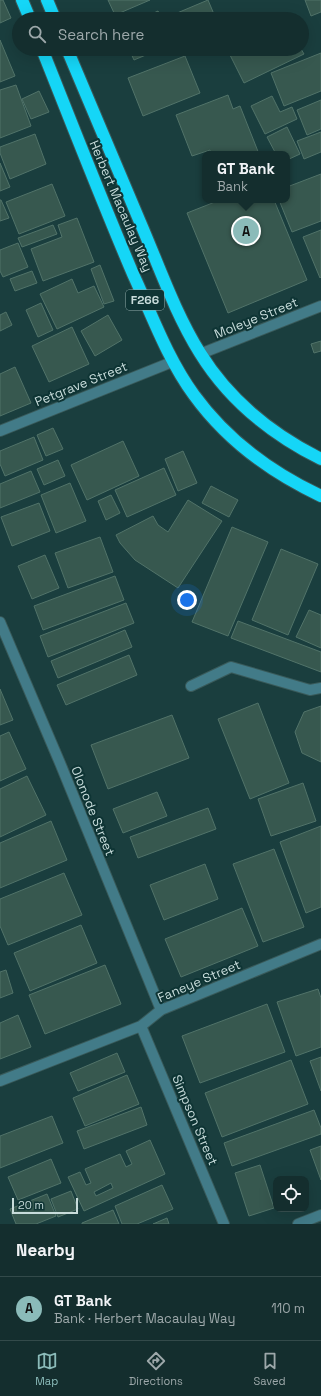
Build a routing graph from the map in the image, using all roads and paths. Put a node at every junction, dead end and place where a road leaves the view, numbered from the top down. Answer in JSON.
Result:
{"nodes":[{"id":1,"x":22,"y":0,"type":"edge"},
{"id":2,"x":47,"y":0,"type":"edge"},
{"id":3,"x":27,"y":12,"type":"edge"},
{"id":4,"x":52,"y":12,"type":"edge"},
{"id":5,"x":45,"y":56,"type":"edge"},
{"id":6,"x":71,"y":56,"type":"edge"},
{"id":7,"x":321,"y":306,"type":"edge"},
{"id":8,"x":200,"y":354,"type":"junction"},
{"id":9,"x":172,"y":362,"type":"junction"},
{"id":10,"x":0,"y":431,"type":"edge"},
{"id":11,"x":321,"y":459,"type":"edge"},
{"id":12,"x":321,"y":496,"type":"edge"},
{"id":13,"x":0,"y":622,"type":"edge"},
{"id":14,"x":191,"y":686,"type":"dead end"},
{"id":15,"x":321,"y":688,"type":"edge"},
{"id":16,"x":321,"y":944,"type":"edge"},
{"id":17,"x":161,"y":1010,"type":"junction"},
{"id":18,"x":141,"y":1026,"type":"junction"},
{"id":19,"x":0,"y":1081,"type":"edge"},
{"id":20,"x":321,"y":1215,"type":"edge"},
{"id":21,"x":224,"y":1224,"type":"edge"},
{"id":22,"x":298,"y":1224,"type":"edge"}],
"edges":[{"from":1,"to":3,"type":"highway"},
{"from":2,"to":4,"type":"highway"},
{"from":5,"to":9,"type":"highway","name":"Herbert Macaulay Way","number":"F266"},
{"from":6,"to":8,"type":"highway","name":"Herbert Macaulay Way","number":"F266"},
{"from":7,"to":8,"type":"street","name":"Moleye Street"},
{"from":8,"to":11,"type":"highway","name":"Herbert Macaulay Way","number":"F266"},
{"from":9,"to":10,"type":"street","name":"Petgrave Street"},
{"from":9,"to":12,"type":"highway","name":"Herbert Macaulay Way","number":"F266"},
{"from":13,"to":17,"type":"street","name":"Olonode Street"},
{"from":14,"to":15,"type":"street"},
{"from":16,"to":17,"type":"street","name":"Faneye Street"},
{"from":17,"to":18,"type":"street","name":"Faneye Street"},
{"from":18,"to":19,"type":"street","name":"Faneye Street"},
{"from":18,"to":21,"type":"street","name":"Simpson Street"},
{"from":20,"to":22,"type":"street"}]}
